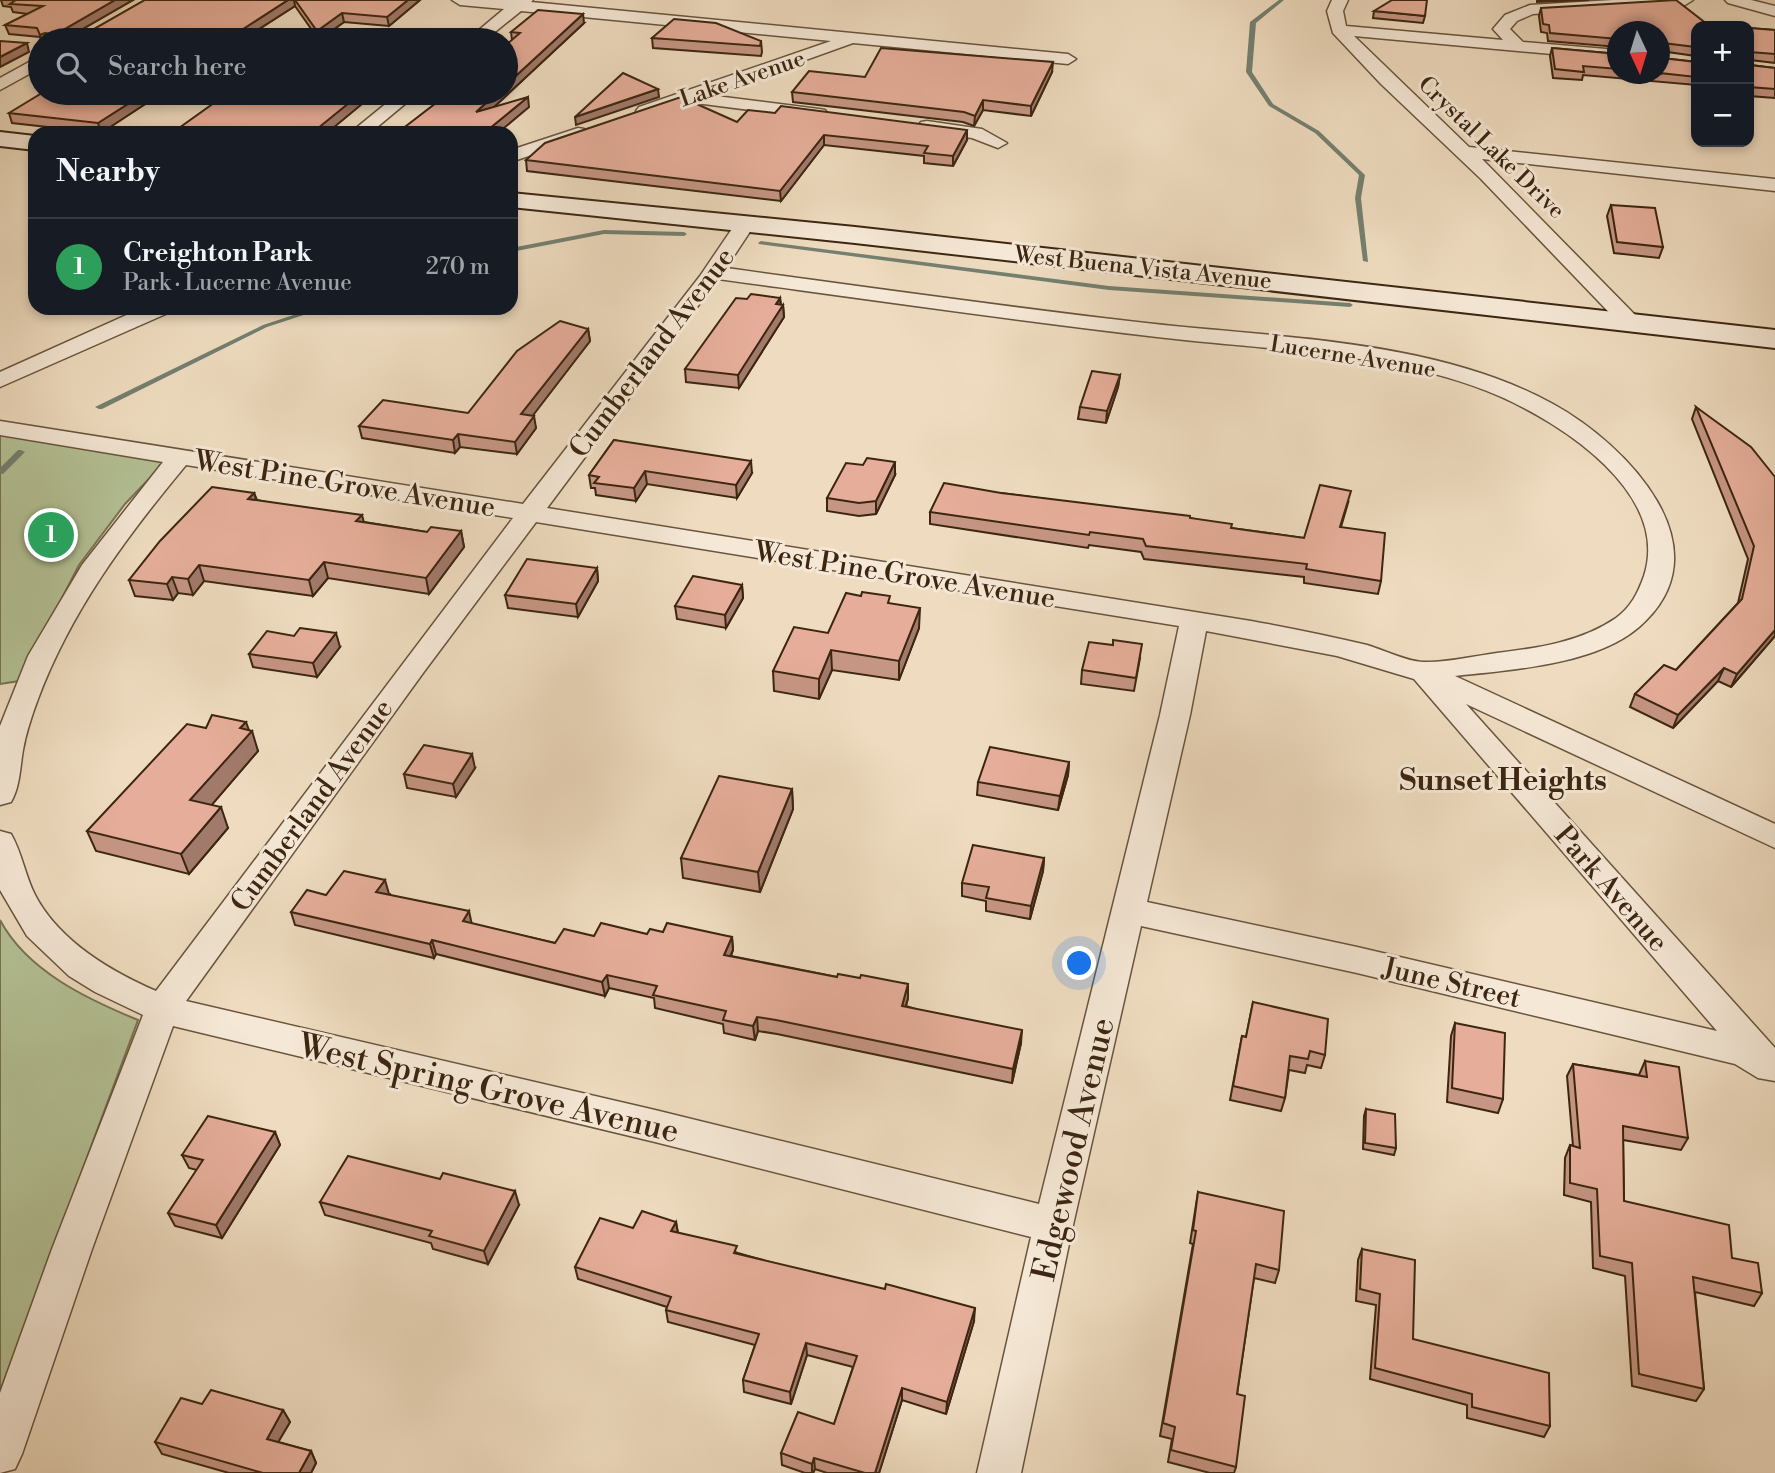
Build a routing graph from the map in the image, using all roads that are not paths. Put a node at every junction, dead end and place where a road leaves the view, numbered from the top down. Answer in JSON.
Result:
{"nodes":[{"id":1,"x":460,"y":0,"type":"edge"},
{"id":2,"x":1340,"y":0,"type":"edge"},
{"id":3,"x":1685,"y":0,"type":"edge"},
{"id":4,"x":1733,"y":0,"type":"edge"},
{"id":5,"x":522,"y":3,"type":"edge"},
{"id":6,"x":1775,"y":10,"type":"edge"},
{"id":7,"x":490,"y":28,"type":"edge"},
{"id":8,"x":1339,"y":30,"type":"junction"},
{"id":9,"x":853,"y":38,"type":"junction"},
{"id":10,"x":1517,"y":45,"type":"junction"},
{"id":11,"x":1607,"y":54,"type":"edge"},
{"id":12,"x":1068,"y":59,"type":"dead end"},
{"id":13,"x":28,"y":68,"type":"edge"},
{"id":14,"x":0,"y":85,"type":"edge"},
{"id":15,"x":687,"y":97,"type":"junction"},
{"id":16,"x":394,"y":105,"type":"edge"},
{"id":17,"x":842,"y":116,"type":"edge"},
{"id":18,"x":622,"y":119,"type":"edge"},
{"id":19,"x":909,"y":124,"type":"edge"},
{"id":20,"x":368,"y":126,"type":"edge"},
{"id":21,"x":596,"y":127,"type":"edge"},
{"id":22,"x":0,"y":139,"type":"edge"},
{"id":23,"x":28,"y":142,"type":"edge"},
{"id":24,"x":998,"y":143,"type":"dead end"},
{"id":25,"x":1465,"y":152,"type":"junction"},
{"id":26,"x":518,"y":154,"type":"edge"},
{"id":27,"x":1775,"y":185,"type":"edge"},
{"id":28,"x":518,"y":201,"type":"edge"},
{"id":29,"x":745,"y":224,"type":"junction"},
{"id":30,"x":713,"y":272,"type":"junction"},
{"id":31,"x":144,"y":315,"type":"edge"},
{"id":32,"x":1632,"y":323,"type":"junction"},
{"id":33,"x":1775,"y":340,"type":"edge"},
{"id":34,"x":0,"y":380,"type":"edge"},
{"id":35,"x":0,"y":428,"type":"edge"},
{"id":36,"x":180,"y":457,"type":"junction"},
{"id":37,"x":531,"y":513,"type":"junction"},
{"id":38,"x":1194,"y":620,"type":"junction"},
{"id":39,"x":1421,"y":671,"type":"junction"},
{"id":40,"x":14,"y":694,"type":"edge"},
{"id":41,"x":0,"y":794,"type":"edge"},
{"id":42,"x":1775,"y":837,"type":"edge"},
{"id":43,"x":0,"y":842,"type":"edge"},
{"id":44,"x":1127,"y":910,"type":"junction"},
{"id":45,"x":165,"y":1010,"type":"junction"},
{"id":46,"x":1773,"y":1071,"type":"edge"},
{"id":47,"x":1053,"y":1225,"type":"junction"},
{"id":48,"x":0,"y":1454,"type":"edge"},
{"id":49,"x":999,"y":1473,"type":"edge"}],
"edges":[{"from":1,"to":5,"type":"street"},
{"from":2,"to":8,"type":"street"},
{"from":3,"to":10,"type":"street"},
{"from":4,"to":6,"type":"street"},
{"from":5,"to":7,"type":"street"},
{"from":5,"to":9,"type":"street"},
{"from":8,"to":10,"type":"street"},
{"from":8,"to":25,"type":"street","name":"Crystal Lake Drive"},
{"from":9,"to":12,"type":"street"},
{"from":9,"to":15,"type":"street","name":"Lake Avenue"},
{"from":10,"to":11,"type":"street"},
{"from":13,"to":14,"type":"street"},
{"from":15,"to":17,"type":"street"},
{"from":15,"to":18,"type":"street","name":"Lake Avenue"},
{"from":16,"to":20,"type":"street"},
{"from":19,"to":24,"type":"street"},
{"from":21,"to":26,"type":"street"},
{"from":22,"to":23,"type":"street"},
{"from":25,"to":27,"type":"street"},
{"from":25,"to":32,"type":"street","name":"Crystal Lake Drive"},
{"from":28,"to":29,"type":"street","name":"West Buena Vista Avenue"},
{"from":29,"to":30,"type":"street","name":"Cumberland Avenue"},
{"from":29,"to":32,"type":"street","name":"West Buena Vista Avenue"},
{"from":30,"to":37,"type":"street","name":"Cumberland Avenue"},
{"from":30,"to":39,"type":"street","name":"Lucerne Avenue"},
{"from":31,"to":34,"type":"street"},
{"from":32,"to":33,"type":"street","name":"West Buena Vista Avenue"},
{"from":35,"to":36,"type":"street","name":"West Pine Grove Avenue"},
{"from":36,"to":37,"type":"street","name":"West Pine Grove Avenue"},
{"from":36,"to":40,"type":"street"},
{"from":37,"to":38,"type":"street","name":"West Pine Grove Avenue"},
{"from":37,"to":45,"type":"street","name":"Cumberland Avenue"},
{"from":38,"to":39,"type":"street","name":"West Pine Grove Avenue"},
{"from":38,"to":44,"type":"street","name":"Edgewood Avenue"},
{"from":39,"to":42,"type":"street","name":"West Pine Grove Avenue"},
{"from":39,"to":46,"type":"street","name":"Park Avenue"},
{"from":40,"to":41,"type":"street"},
{"from":43,"to":45,"type":"street","name":"West Spring Grove Avenue"},
{"from":44,"to":46,"type":"street","name":"June Street"},
{"from":44,"to":47,"type":"street","name":"Edgewood Avenue"},
{"from":45,"to":47,"type":"street","name":"West Spring Grove Avenue"},
{"from":45,"to":48,"type":"street","name":"Cumberland Avenue"},
{"from":47,"to":49,"type":"street","name":"Edgewood Avenue"}]}
